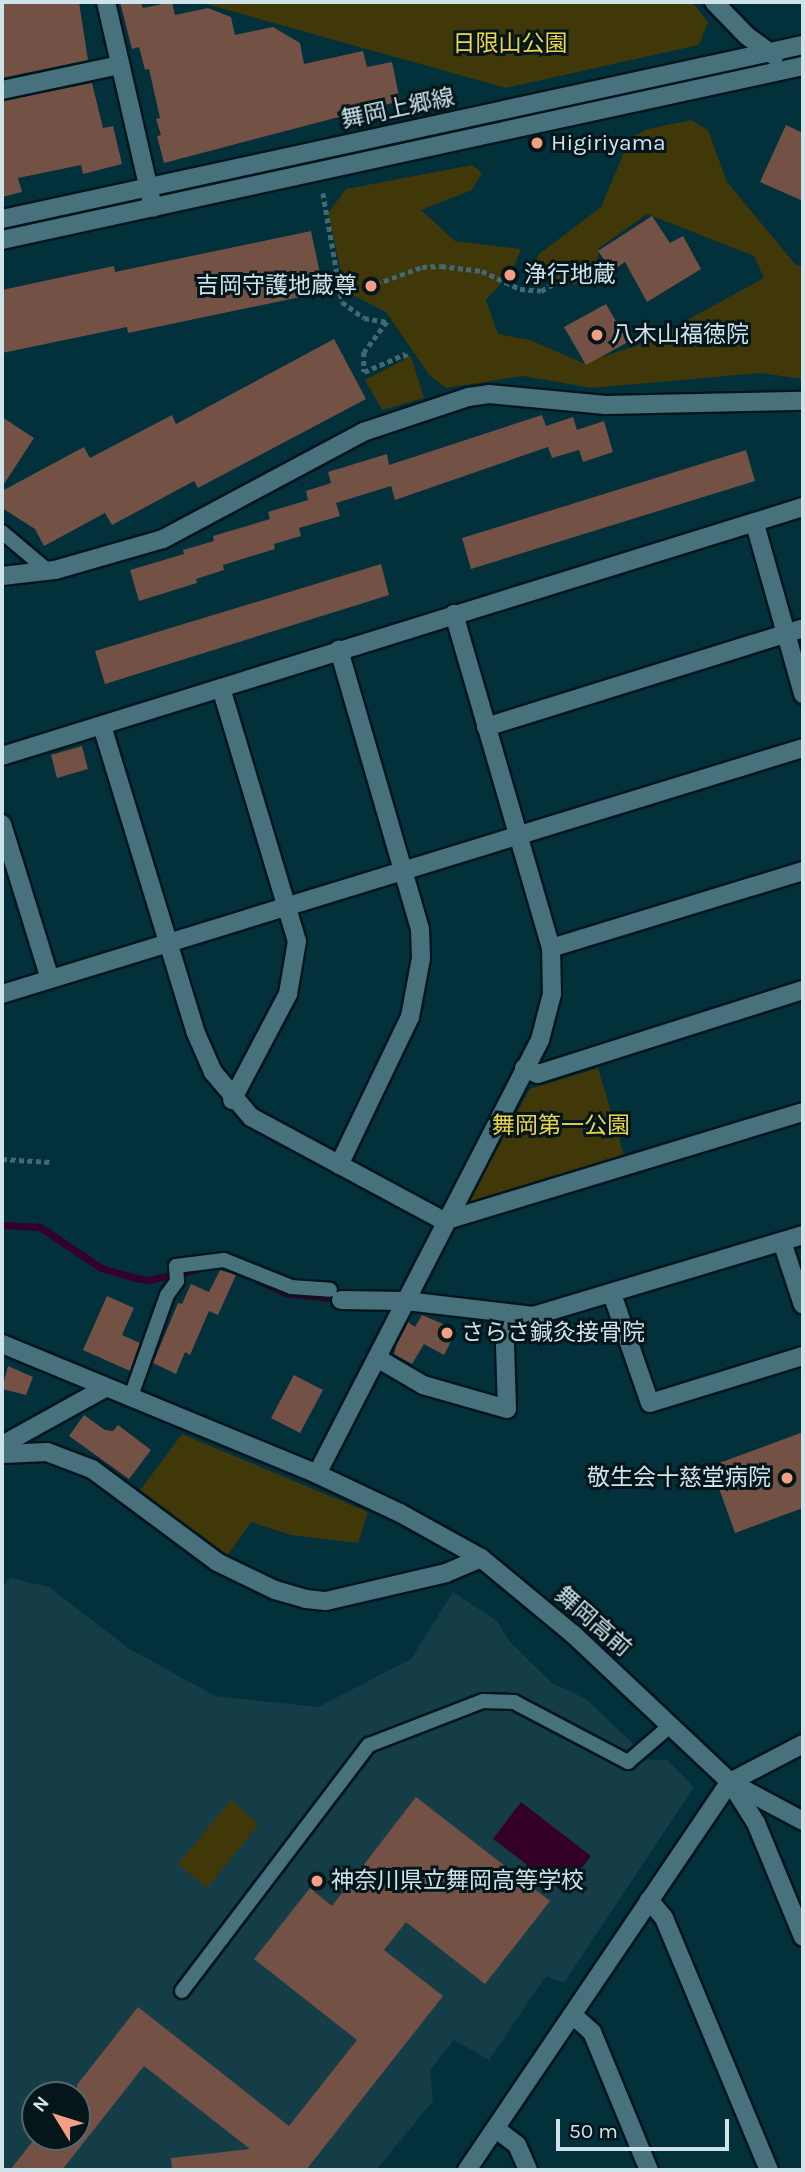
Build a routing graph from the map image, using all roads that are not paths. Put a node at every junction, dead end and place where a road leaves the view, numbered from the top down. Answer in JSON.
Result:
{"nodes":[{"id":1,"x":106,"y":2,"type":"edge"},
{"id":2,"x":714,"y":2,"type":"edge"},
{"id":3,"x":803,"y":44,"type":"edge"},
{"id":4,"x":768,"y":52,"type":"junction"},
{"id":5,"x":120,"y":65,"type":"junction"},
{"id":6,"x":801,"y":68,"type":"edge"},
{"id":7,"x":2,"y":90,"type":"edge"},
{"id":8,"x":149,"y":188,"type":"junction"},
{"id":9,"x":153,"y":208,"type":"junction"},
{"id":10,"x":2,"y":219,"type":"edge"},
{"id":11,"x":2,"y":240,"type":"edge"},
{"id":12,"x":803,"y":401,"type":"edge"},
{"id":13,"x":803,"y":507,"type":"edge"},
{"id":14,"x":755,"y":524,"type":"junction"},
{"id":15,"x":2,"y":533,"type":"edge"},
{"id":16,"x":47,"y":570,"type":"junction"},
{"id":17,"x":2,"y":576,"type":"edge"},
{"id":18,"x":454,"y":614,"type":"junction"},
{"id":19,"x":795,"y":630,"type":"edge"},
{"id":20,"x":339,"y":650,"type":"junction"},
{"id":21,"x":221,"y":688,"type":"junction"},
{"id":22,"x":803,"y":694,"type":"edge"},
{"id":23,"x":102,"y":726,"type":"junction"},
{"id":24,"x":486,"y":727,"type":"junction"},
{"id":25,"x":803,"y":748,"type":"edge"},
{"id":26,"x":2,"y":756,"type":"edge"},
{"id":27,"x":2,"y":824,"type":"edge"},
{"id":28,"x":518,"y":837,"type":"junction"},
{"id":29,"x":403,"y":871,"type":"junction"},
{"id":30,"x":803,"y":871,"type":"edge"},
{"id":31,"x":288,"y":908,"type":"junction"},
{"id":32,"x":171,"y":945,"type":"junction"},
{"id":33,"x":551,"y":948,"type":"junction"},
{"id":34,"x":50,"y":979,"type":"junction"},
{"id":35,"x":803,"y":990,"type":"edge"},
{"id":36,"x":2,"y":994,"type":"edge"},
{"id":37,"x":524,"y":1068,"type":"junction"},
{"id":38,"x":232,"y":1100,"type":"junction"},
{"id":39,"x":803,"y":1112,"type":"edge"},
{"id":40,"x":339,"y":1165,"type":"junction"},
{"id":41,"x":444,"y":1221,"type":"junction"},
{"id":42,"x":803,"y":1235,"type":"edge"},
{"id":43,"x":782,"y":1242,"type":"junction"},
{"id":44,"x":336,"y":1293,"type":"joint"},
{"id":45,"x":611,"y":1294,"type":"junction"},
{"id":46,"x":406,"y":1301,"type":"junction"},
{"id":47,"x":803,"y":1306,"type":"edge"},
{"id":48,"x":504,"y":1315,"type":"junction"},
{"id":49,"x":2,"y":1344,"type":"edge"},
{"id":50,"x":803,"y":1356,"type":"edge"},
{"id":51,"x":377,"y":1358,"type":"junction"},
{"id":52,"x":105,"y":1388,"type":"junction"},
{"id":53,"x":130,"y":1399,"type":"junction"},
{"id":54,"x":2,"y":1445,"type":"edge"},
{"id":55,"x":2,"y":1454,"type":"edge"},
{"id":56,"x":317,"y":1474,"type":"junction"},
{"id":57,"x":481,"y":1558,"type":"junction"},
{"id":58,"x":671,"y":1725,"type":"junction"},
{"id":59,"x":803,"y":1744,"type":"edge"},
{"id":60,"x":730,"y":1782,"type":"junction"},
{"id":61,"x":803,"y":1821,"type":"edge"},
{"id":62,"x":649,"y":1900,"type":"junction"},
{"id":63,"x":803,"y":1937,"type":"edge"},
{"id":64,"x":182,"y":1991,"type":"dead end"},
{"id":65,"x":573,"y":2015,"type":"junction"},
{"id":66,"x":496,"y":2129,"type":"junction"},
{"id":67,"x":467,"y":2170,"type":"edge"},
{"id":68,"x":528,"y":2170,"type":"edge"},
{"id":69,"x":649,"y":2170,"type":"edge"},
{"id":70,"x":769,"y":2170,"type":"edge"}],
"edges":[{"from":1,"to":5,"type":"street"},
{"from":2,"to":4,"type":"street"},
{"from":3,"to":4,"type":"street","name":"舞岡上郷線"},
{"from":4,"to":6,"type":"street"},
{"from":4,"to":8,"type":"street","name":"舞岡上郷線"},
{"from":5,"to":7,"type":"street"},
{"from":5,"to":8,"type":"street"},
{"from":6,"to":9,"type":"street","name":"舞岡上郷線"},
{"from":8,"to":9,"type":"street"},
{"from":8,"to":10,"type":"street","name":"舞岡上郷線"},
{"from":9,"to":11,"type":"street","name":"舞岡上郷線"},
{"from":12,"to":16,"type":"street"},
{"from":13,"to":14,"type":"street"},
{"from":14,"to":18,"type":"street"},
{"from":14,"to":19,"type":"street"},
{"from":15,"to":16,"type":"lane"},
{"from":16,"to":17,"type":"street"},
{"from":18,"to":20,"type":"street"},
{"from":18,"to":24,"type":"street"},
{"from":19,"to":22,"type":"street"},
{"from":19,"to":24,"type":"street"},
{"from":20,"to":21,"type":"street"},
{"from":20,"to":29,"type":"street"},
{"from":21,"to":23,"type":"street"},
{"from":21,"to":31,"type":"street"},
{"from":23,"to":26,"type":"street"},
{"from":23,"to":32,"type":"street"},
{"from":24,"to":28,"type":"street"},
{"from":25,"to":28,"type":"street"},
{"from":27,"to":34,"type":"street"},
{"from":28,"to":29,"type":"street"},
{"from":28,"to":33,"type":"street"},
{"from":29,"to":31,"type":"street"},
{"from":29,"to":40,"type":"street"},
{"from":30,"to":33,"type":"street"},
{"from":31,"to":32,"type":"street"},
{"from":31,"to":38,"type":"street"},
{"from":32,"to":34,"type":"street"},
{"from":32,"to":38,"type":"street"},
{"from":33,"to":37,"type":"street"},
{"from":34,"to":36,"type":"street"},
{"from":35,"to":37,"type":"street"},
{"from":37,"to":41,"type":"street"},
{"from":38,"to":40,"type":"street"},
{"from":39,"to":41,"type":"street"},
{"from":40,"to":41,"type":"street"},
{"from":41,"to":46,"type":"street"},
{"from":42,"to":43,"type":"street"},
{"from":43,"to":45,"type":"street"},
{"from":43,"to":47,"type":"street"},
{"from":44,"to":46,"type":"street"},
{"from":44,"to":53,"type":"lane"},
{"from":45,"to":48,"type":"street"},
{"from":45,"to":50,"type":"street"},
{"from":46,"to":48,"type":"street"},
{"from":46,"to":51,"type":"street"},
{"from":48,"to":51,"type":"street"},
{"from":49,"to":52,"type":"street","name":"舞岡高前"},
{"from":51,"to":56,"type":"street"},
{"from":52,"to":53,"type":"street","name":"舞岡高前"},
{"from":52,"to":54,"type":"street"},
{"from":53,"to":56,"type":"street","name":"舞岡高前"},
{"from":55,"to":57,"type":"street"},
{"from":56,"to":57,"type":"street","name":"舞岡高前"},
{"from":57,"to":58,"type":"street","name":"舞岡高前"},
{"from":58,"to":60,"type":"street","name":"舞岡高前"},
{"from":58,"to":64,"type":"lane"},
{"from":59,"to":60,"type":"street"},
{"from":60,"to":61,"type":"street"},
{"from":60,"to":62,"type":"street"},
{"from":60,"to":63,"type":"street"},
{"from":62,"to":65,"type":"street"},
{"from":62,"to":70,"type":"street"},
{"from":65,"to":66,"type":"street"},
{"from":65,"to":69,"type":"street"},
{"from":66,"to":67,"type":"street"},
{"from":66,"to":68,"type":"street"}]}
